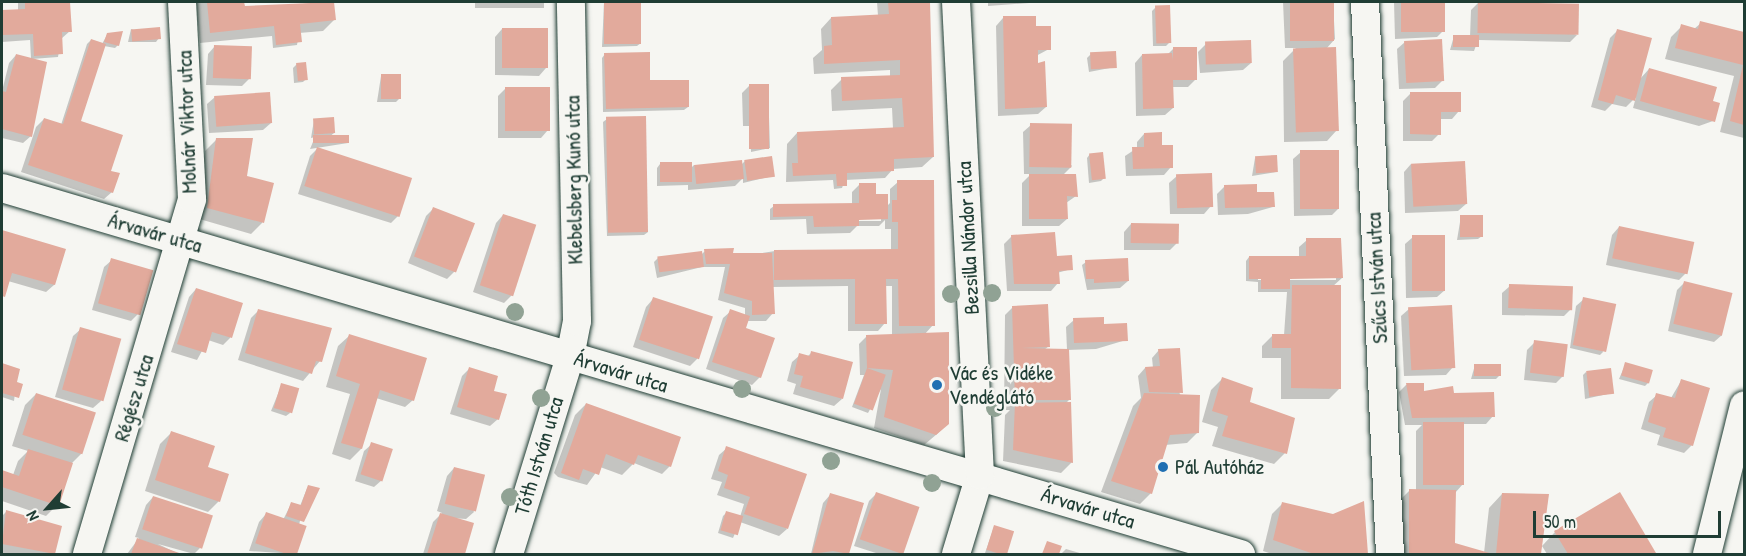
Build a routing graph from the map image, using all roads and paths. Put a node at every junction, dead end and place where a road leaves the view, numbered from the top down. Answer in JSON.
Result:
{"nodes":[{"id":1,"x":182,"y":2,"type":"edge"},
{"id":2,"x":571,"y":2,"type":"edge"},
{"id":3,"x":956,"y":2,"type":"edge"},
{"id":4,"x":1365,"y":2,"type":"edge"},
{"id":5,"x":2,"y":188,"type":"edge"},
{"id":6,"x":182,"y":241,"type":"junction"},
{"id":7,"x":570,"y":357,"type":"junction"},
{"id":8,"x":1744,"y":406,"type":"edge"},
{"id":9,"x":980,"y":475,"type":"junction"},
{"id":10,"x":87,"y":555,"type":"edge"},
{"id":11,"x":509,"y":555,"type":"edge"},
{"id":12,"x":956,"y":555,"type":"edge"},
{"id":13,"x":1241,"y":555,"type":"edge"},
{"id":14,"x":1390,"y":555,"type":"edge"},
{"id":15,"x":1707,"y":555,"type":"edge"}],
"edges":[{"from":1,"to":6,"type":"street","name":"Molnár Viktor utca"},
{"from":2,"to":7,"type":"street","name":"Klebelsberg Kunó utca"},
{"from":3,"to":9,"type":"street","name":"Bezsilla Nándor utca"},
{"from":4,"to":14,"type":"street","name":"Szűcs István utca"},
{"from":5,"to":6,"type":"street","name":"Árvavár utca"},
{"from":6,"to":7,"type":"street","name":"Árvavár utca"},
{"from":6,"to":10,"type":"street","name":"Régész utca"},
{"from":7,"to":9,"type":"street","name":"Árvavár utca"},
{"from":7,"to":11,"type":"street","name":"Tóth István utca"},
{"from":8,"to":15,"type":"street"},
{"from":9,"to":12,"type":"street","name":"Bezsilla Nándor utca"},
{"from":9,"to":13,"type":"street","name":"Árvavár utca"}]}
